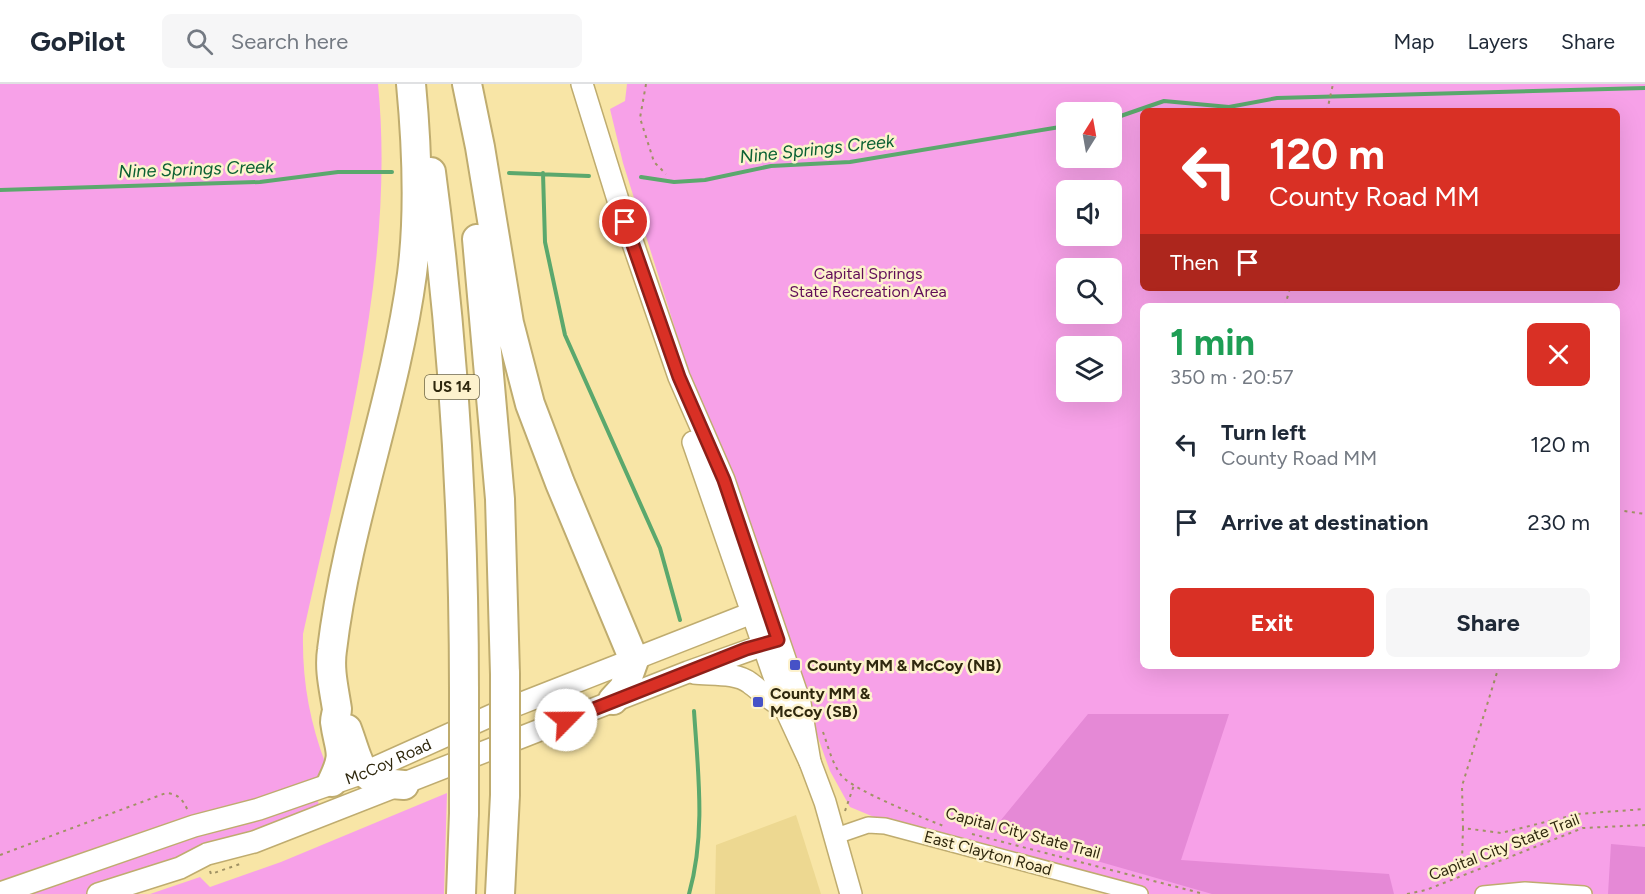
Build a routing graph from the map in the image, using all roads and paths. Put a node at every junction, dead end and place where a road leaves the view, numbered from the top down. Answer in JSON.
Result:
{"nodes":[{"id":1,"x":411,"y":84,"type":"edge"},
{"id":2,"x":419,"y":84,"type":"edge"},
{"id":3,"x":459,"y":84,"type":"edge"},
{"id":4,"x":467,"y":84,"type":"edge"},
{"id":5,"x":582,"y":84,"type":"edge"},
{"id":6,"x":646,"y":84,"type":"edge"},
{"id":7,"x":1333,"y":84,"type":"edge"},
{"id":8,"x":1328,"y":108,"type":"edge"},
{"id":9,"x":666,"y":174,"type":"dead end"},
{"id":10,"x":1620,"y":510,"type":"edge"},
{"id":11,"x":1645,"y":514,"type":"edge"},
{"id":12,"x":760,"y":610,"type":"junction"},
{"id":13,"x":770,"y":642,"type":"junction"},
{"id":14,"x":633,"y":660,"type":"junction"},
{"id":15,"x":1498,"y":669,"type":"edge"},
{"id":16,"x":688,"y":672,"type":"junction"},
{"id":17,"x":613,"y":700,"type":"junction"},
{"id":18,"x":785,"y":708,"type":"junction"},
{"id":19,"x":337,"y":712,"type":"junction"},
{"id":20,"x":810,"y":762,"type":"junction"},
{"id":21,"x":363,"y":772,"type":"junction"},
{"id":22,"x":842,"y":777,"type":"dead end"},
{"id":23,"x":332,"y":782,"type":"junction"},
{"id":24,"x":404,"y":785,"type":"junction"},
{"id":25,"x":1645,"y":809,"type":"edge"},
{"id":26,"x":1645,"y":825,"type":"edge"},
{"id":27,"x":947,"y":827,"type":"dead end"},
{"id":28,"x":1463,"y":828,"type":"junction"},
{"id":29,"x":967,"y":833,"type":"dead end"},
{"id":30,"x":836,"y":836,"type":"junction"},
{"id":31,"x":1466,"y":872,"type":"junction"},
{"id":32,"x":0,"y":892,"type":"edge"},
{"id":33,"x":98,"y":894,"type":"edge"},
{"id":34,"x":461,"y":894,"type":"edge"},
{"id":35,"x":500,"y":894,"type":"edge"},
{"id":36,"x":850,"y":894,"type":"edge"},
{"id":37,"x":1140,"y":894,"type":"edge"},
{"id":38,"x":1204,"y":894,"type":"edge"},
{"id":39,"x":1407,"y":894,"type":"edge"},
{"id":40,"x":1483,"y":894,"type":"edge"},
{"id":41,"x":1584,"y":894,"type":"edge"}],
"edges":[{"from":1,"to":19,"type":"highway"},
{"from":2,"to":34,"type":"highway","number":"US 14","bridge":true},
{"from":3,"to":35,"type":"highway","number":"US 14","bridge":true},
{"from":4,"to":14,"type":"highway"},
{"from":5,"to":12,"type":"street"},
{"from":6,"to":9,"type":"path"},
{"from":7,"to":8,"type":"path"},
{"from":10,"to":11,"type":"path"},
{"from":12,"to":13,"type":"street"},
{"from":12,"to":14,"type":"street","name":"McCoy Road"},
{"from":13,"to":16,"type":"street","name":"McCoy Road"},
{"from":13,"to":18,"type":"street"},
{"from":13,"to":20,"type":"street"},
{"from":14,"to":17,"type":"highway"},
{"from":14,"to":21,"type":"street","name":"McCoy Road"},
{"from":15,"to":28,"type":"path"},
{"from":16,"to":17,"type":"street","name":"McCoy Road"},
{"from":16,"to":18,"type":"street"},
{"from":17,"to":24,"type":"street","name":"McCoy Road"},
{"from":18,"to":20,"type":"street"},
{"from":19,"to":21,"type":"highway"},
{"from":19,"to":23,"type":"highway"},
{"from":20,"to":30,"type":"street"},
{"from":21,"to":23,"type":"street","name":"McCoy Road"},
{"from":21,"to":24,"type":"highway"},
{"from":22,"to":27,"type":"path","name":"Capital City State Trail"},
{"from":23,"to":32,"type":"street","name":"McCoy Road"},
{"from":24,"to":33,"type":"street","name":"McCoy Road"},
{"from":25,"to":28,"type":"path"},
{"from":26,"to":31,"type":"path","name":"Capital City State Trail"},
{"from":28,"to":31,"type":"path"},
{"from":29,"to":38,"type":"path","name":"Capital City State Trail"},
{"from":30,"to":36,"type":"street"},
{"from":30,"to":37,"type":"street","name":"East Clayton Road"},
{"from":31,"to":39,"type":"path","name":"Capital City State Trail"},
{"from":40,"to":41,"type":"street"}]}
